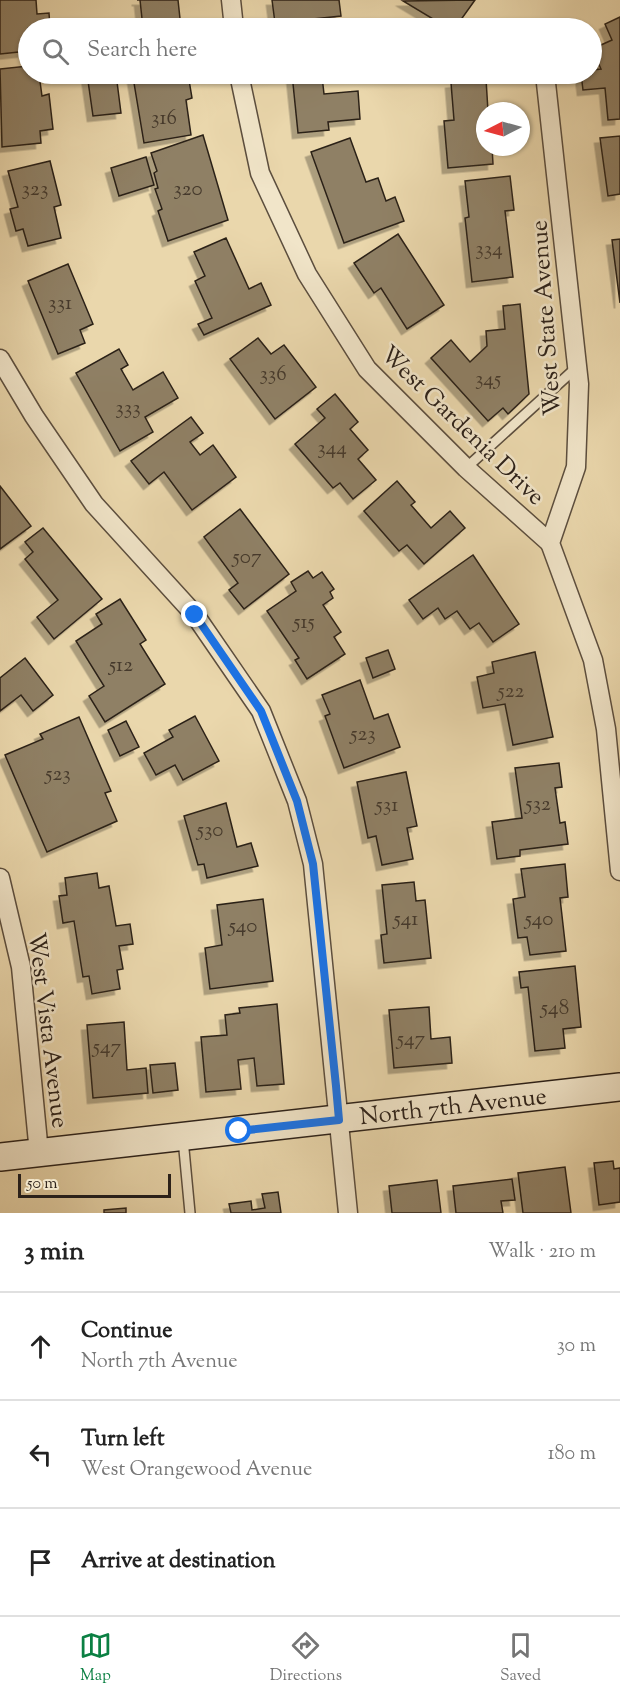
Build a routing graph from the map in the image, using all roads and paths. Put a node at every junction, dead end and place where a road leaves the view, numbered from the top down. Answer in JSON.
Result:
{"nodes":[{"id":1,"x":231,"y":0,"type":"edge"},
{"id":2,"x":233,"y":18,"type":"edge"},
{"id":3,"x":241,"y":84,"type":"edge"},
{"id":4,"x":546,"y":84,"type":"edge"},
{"id":5,"x":0,"y":359,"type":"edge"},
{"id":6,"x":578,"y":366,"type":"junction"},
{"id":7,"x":466,"y":468,"type":"junction"},
{"id":8,"x":550,"y":543,"type":"junction"},
{"id":9,"x":620,"y":871,"type":"edge"},
{"id":10,"x":0,"y":878,"type":"edge"},
{"id":11,"x":620,"y":1087,"type":"edge"},
{"id":12,"x":339,"y":1120,"type":"junction"},
{"id":13,"x":183,"y":1137,"type":"junction"},
{"id":14,"x":39,"y":1153,"type":"junction"},
{"id":15,"x":0,"y":1157,"type":"edge"},
{"id":16,"x":190,"y":1213,"type":"edge"},
{"id":17,"x":348,"y":1213,"type":"edge"}],
"edges":[{"from":1,"to":2,"type":"street"},
{"from":3,"to":7,"type":"street","name":"West Gardenia Drive"},
{"from":4,"to":6,"type":"street","name":"West State Avenue"},
{"from":5,"to":12,"type":"street"},
{"from":6,"to":7,"type":"lane"},
{"from":6,"to":8,"type":"street","name":"West State Avenue"},
{"from":7,"to":8,"type":"street","name":"West Gardenia Drive"},
{"from":8,"to":9,"type":"street"},
{"from":10,"to":14,"type":"street","name":"West Vista Avenue"},
{"from":11,"to":12,"type":"main road","name":"North 7th Avenue"},
{"from":12,"to":13,"type":"main road","name":"North 7th Avenue"},
{"from":12,"to":17,"type":"street"},
{"from":13,"to":14,"type":"main road","name":"North 7th Avenue"},
{"from":13,"to":16,"type":"lane"},
{"from":14,"to":15,"type":"main road","name":"North 7th Avenue"}]}
